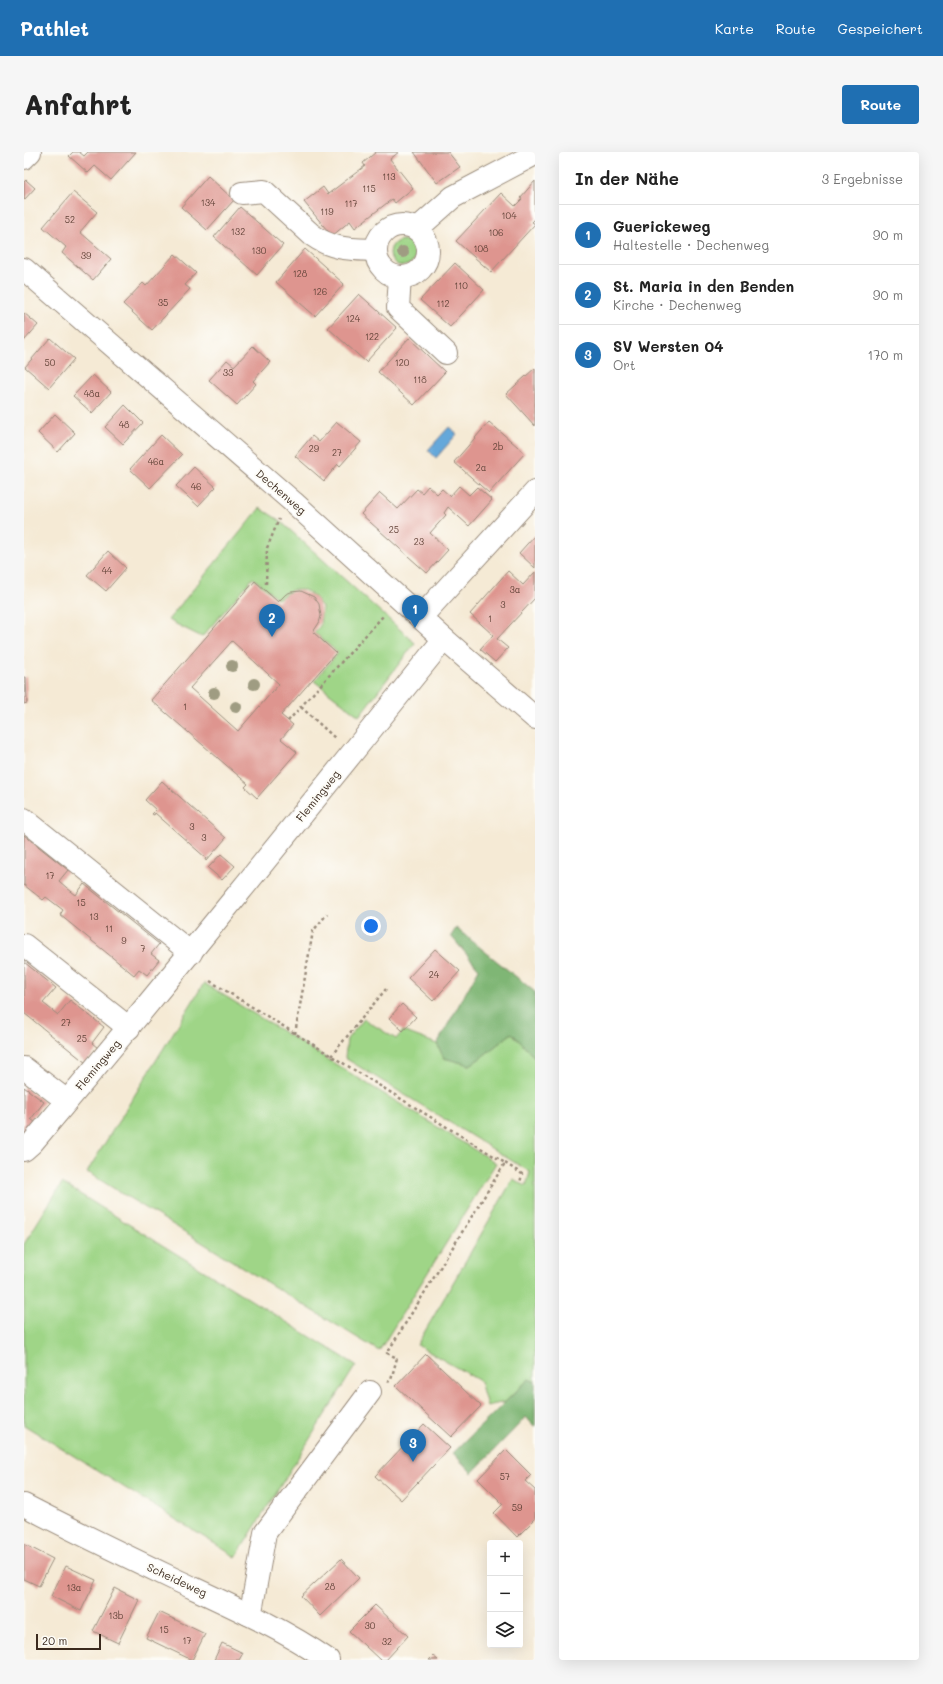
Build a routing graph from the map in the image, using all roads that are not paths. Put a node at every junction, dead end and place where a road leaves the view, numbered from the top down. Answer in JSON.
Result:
{"nodes":[{"id":1,"x":30,"y":152,"type":"edge"},
{"id":2,"x":535,"y":154,"type":"edge"},
{"id":3,"x":24,"y":158,"type":"edge"},
{"id":4,"x":242,"y":193,"type":"dead end"},
{"id":5,"x":417,"y":230,"type":"junction"},
{"id":6,"x":376,"y":250,"type":"junction"},
{"id":7,"x":24,"y":269,"type":"edge"},
{"id":8,"x":400,"y":277,"type":"junction"},
{"id":9,"x":446,"y":353,"type":"dead end"},
{"id":10,"x":535,"y":492,"type":"edge"},
{"id":11,"x":422,"y":617,"type":"junction"},
{"id":12,"x":444,"y":638,"type":"junction"},
{"id":13,"x":535,"y":718,"type":"edge"},
{"id":14,"x":24,"y":819,"type":"edge"},
{"id":15,"x":24,"y":945,"type":"edge"},
{"id":16,"x":191,"y":953,"type":"junction"},
{"id":17,"x":129,"y":1028,"type":"junction"},
{"id":18,"x":24,"y":1068,"type":"edge"},
{"id":19,"x":67,"y":1101,"type":"junction"},
{"id":20,"x":24,"y":1150,"type":"edge"},
{"id":21,"x":370,"y":1392,"type":"road end"},
{"id":22,"x":24,"y":1505,"type":"edge"},
{"id":23,"x":248,"y":1614,"type":"junction"},
{"id":24,"x":328,"y":1660,"type":"edge"}],
"edges":[{"from":1,"to":3,"type":"street"},
{"from":2,"to":5,"type":"street"},
{"from":4,"to":6,"type":"street"},
{"from":5,"to":6,"type":"street"},
{"from":5,"to":8,"type":"street"},
{"from":6,"to":8,"type":"street"},
{"from":7,"to":11,"type":"street","name":"Dechenweg"},
{"from":8,"to":9,"type":"street"},
{"from":10,"to":11,"type":"street"},
{"from":11,"to":12,"type":"street","name":"Dechenweg"},
{"from":12,"to":13,"type":"street","name":"Dechenweg"},
{"from":12,"to":16,"type":"street","name":"Flemingweg"},
{"from":14,"to":16,"type":"street"},
{"from":15,"to":17,"type":"street"},
{"from":16,"to":17,"type":"street","name":"Flemingweg"},
{"from":17,"to":19,"type":"street","name":"Flemingweg"},
{"from":18,"to":19,"type":"street","name":"Flemingweg"},
{"from":19,"to":20,"type":"street","name":"Flemingweg"},
{"from":21,"to":23,"type":"street"},
{"from":22,"to":23,"type":"street","name":"Scheideweg"},
{"from":23,"to":24,"type":"street","name":"Scheideweg"}]}
